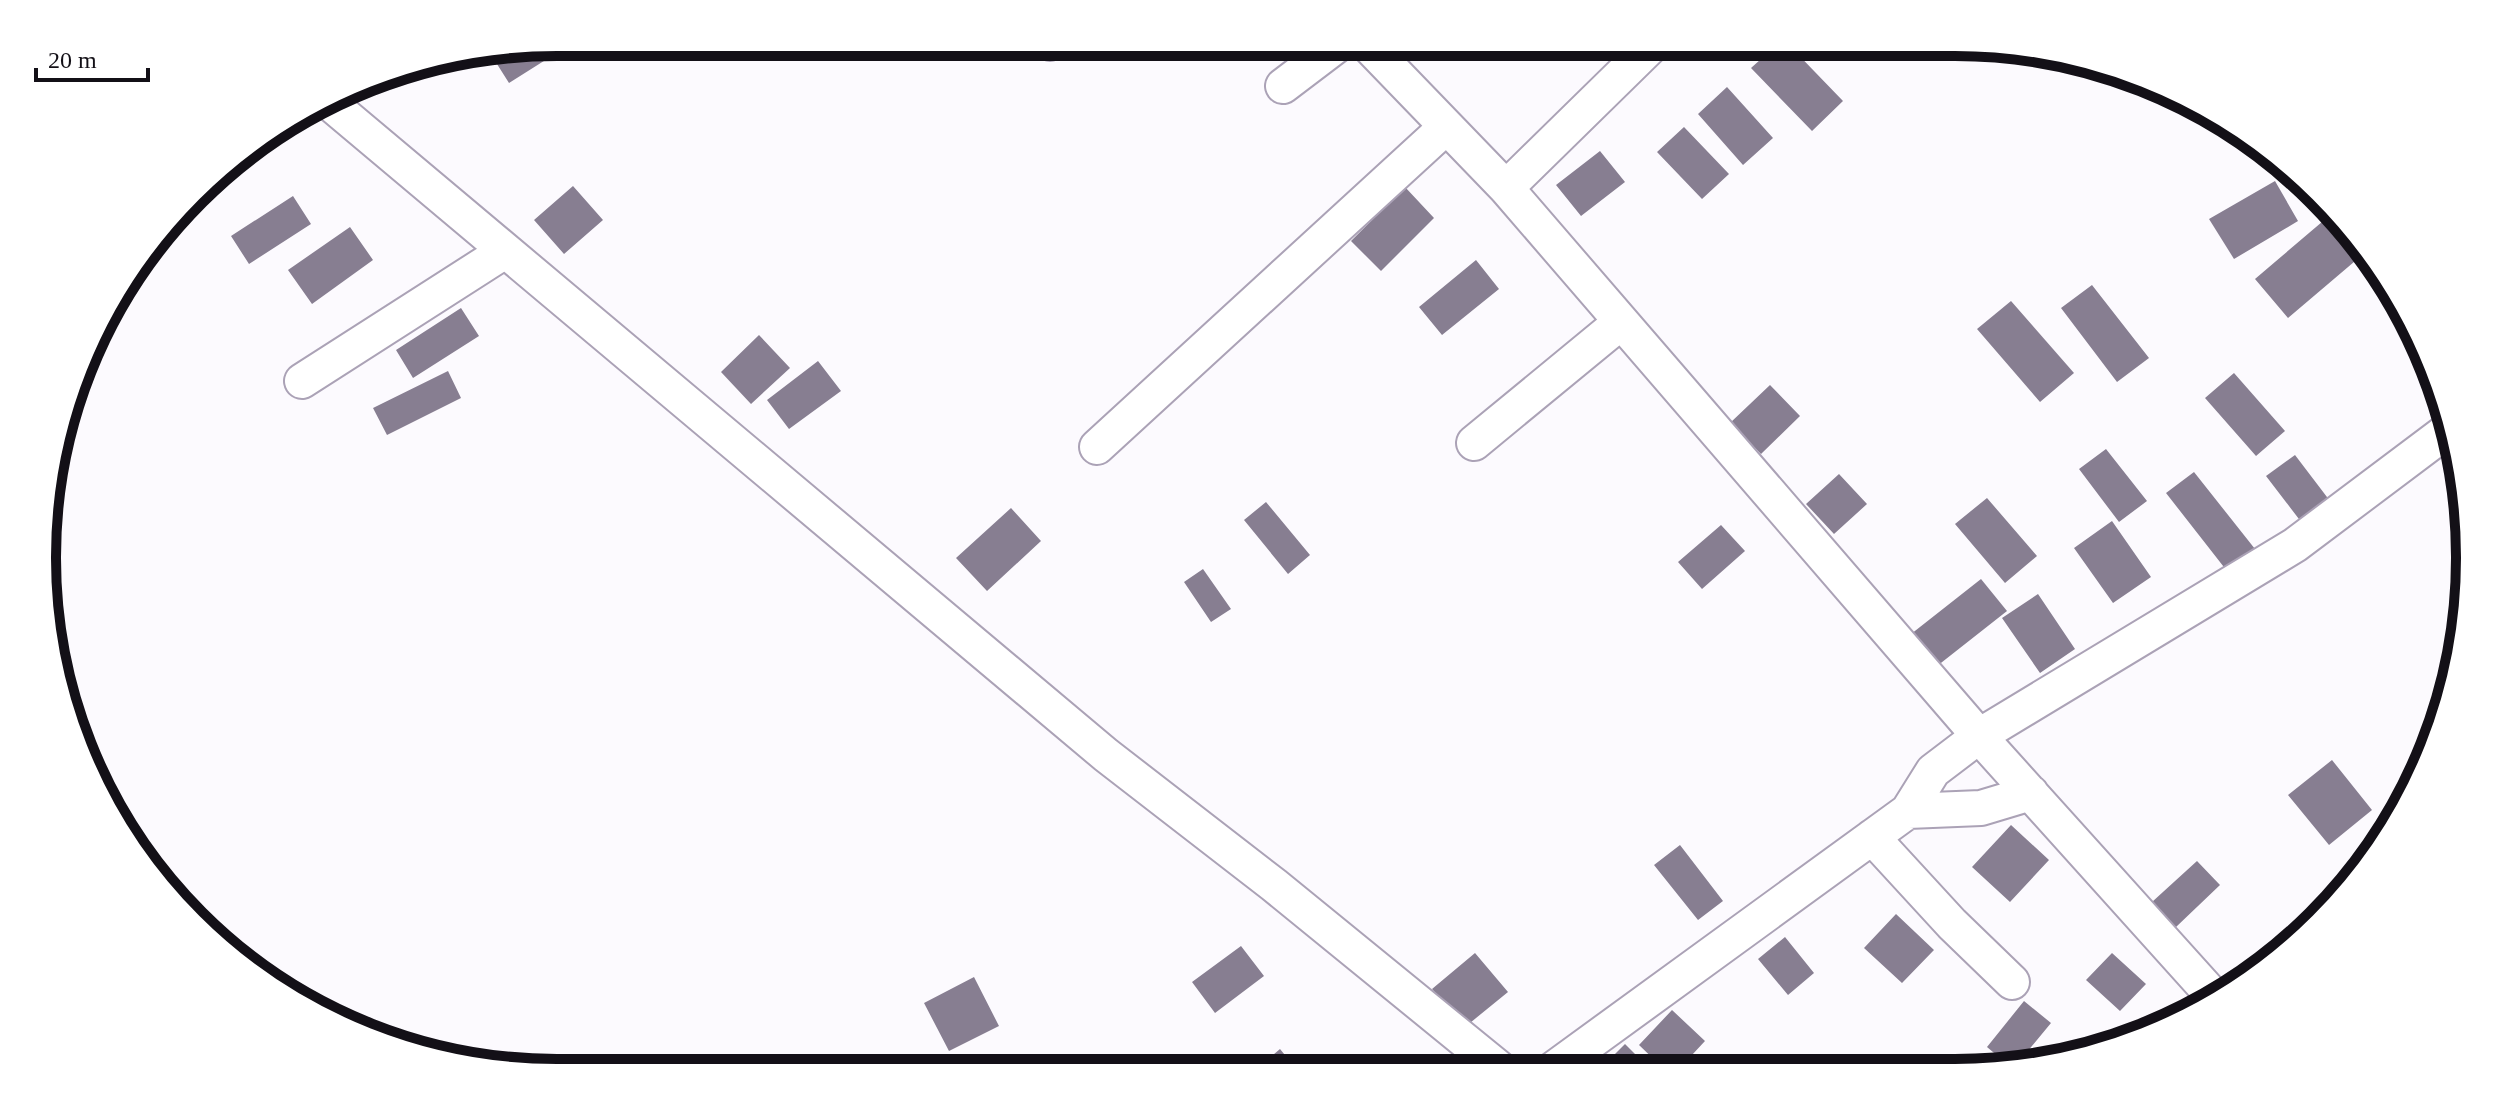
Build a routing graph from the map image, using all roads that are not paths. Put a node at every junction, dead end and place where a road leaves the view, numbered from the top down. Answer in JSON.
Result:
{"nodes":[{"id":1,"x":1323,"y":56,"type":"edge"},
{"id":2,"x":1378,"y":56,"type":"edge"},
{"id":3,"x":1641,"y":56,"type":"edge"},
{"id":4,"x":1283,"y":86,"type":"dead end"},
{"id":5,"x":336,"y":108,"type":"edge"},
{"id":6,"x":1446,"y":127,"type":"junction"},
{"id":7,"x":1506,"y":188,"type":"junction"},
{"id":8,"x":505,"y":251,"type":"junction"},
{"id":9,"x":1621,"y":322,"type":"junction"},
{"id":10,"x":302,"y":381,"type":"dead end"},
{"id":11,"x":2441,"y":435,"type":"edge"},
{"id":12,"x":1474,"y":443,"type":"dead end"},
{"id":13,"x":1097,"y":447,"type":"dead end"},
{"id":14,"x":2007,"y":767,"type":"junction"},
{"id":15,"x":1908,"y":811,"type":"junction"},
{"id":16,"x":1872,"y":837,"type":"junction"},
{"id":17,"x":2012,"y":982,"type":"dead end"},
{"id":18,"x":2208,"y":990,"type":"edge"},
{"id":19,"x":1488,"y":1059,"type":"edge"},
{"id":20,"x":1567,"y":1059,"type":"edge"}],
"edges":[{"from":1,"to":4,"type":"street"},
{"from":2,"to":6,"type":"street"},
{"from":3,"to":7,"type":"street"},
{"from":5,"to":8,"type":"street"},
{"from":6,"to":7,"type":"street"},
{"from":6,"to":13,"type":"street"},
{"from":7,"to":9,"type":"street"},
{"from":8,"to":10,"type":"street"},
{"from":8,"to":19,"type":"street"},
{"from":9,"to":12,"type":"street"},
{"from":9,"to":14,"type":"street"},
{"from":11,"to":14,"type":"street"},
{"from":14,"to":15,"type":"street"},
{"from":14,"to":15,"type":"street"},
{"from":14,"to":18,"type":"street"},
{"from":15,"to":16,"type":"street"},
{"from":16,"to":17,"type":"street"},
{"from":16,"to":20,"type":"street"}]}
